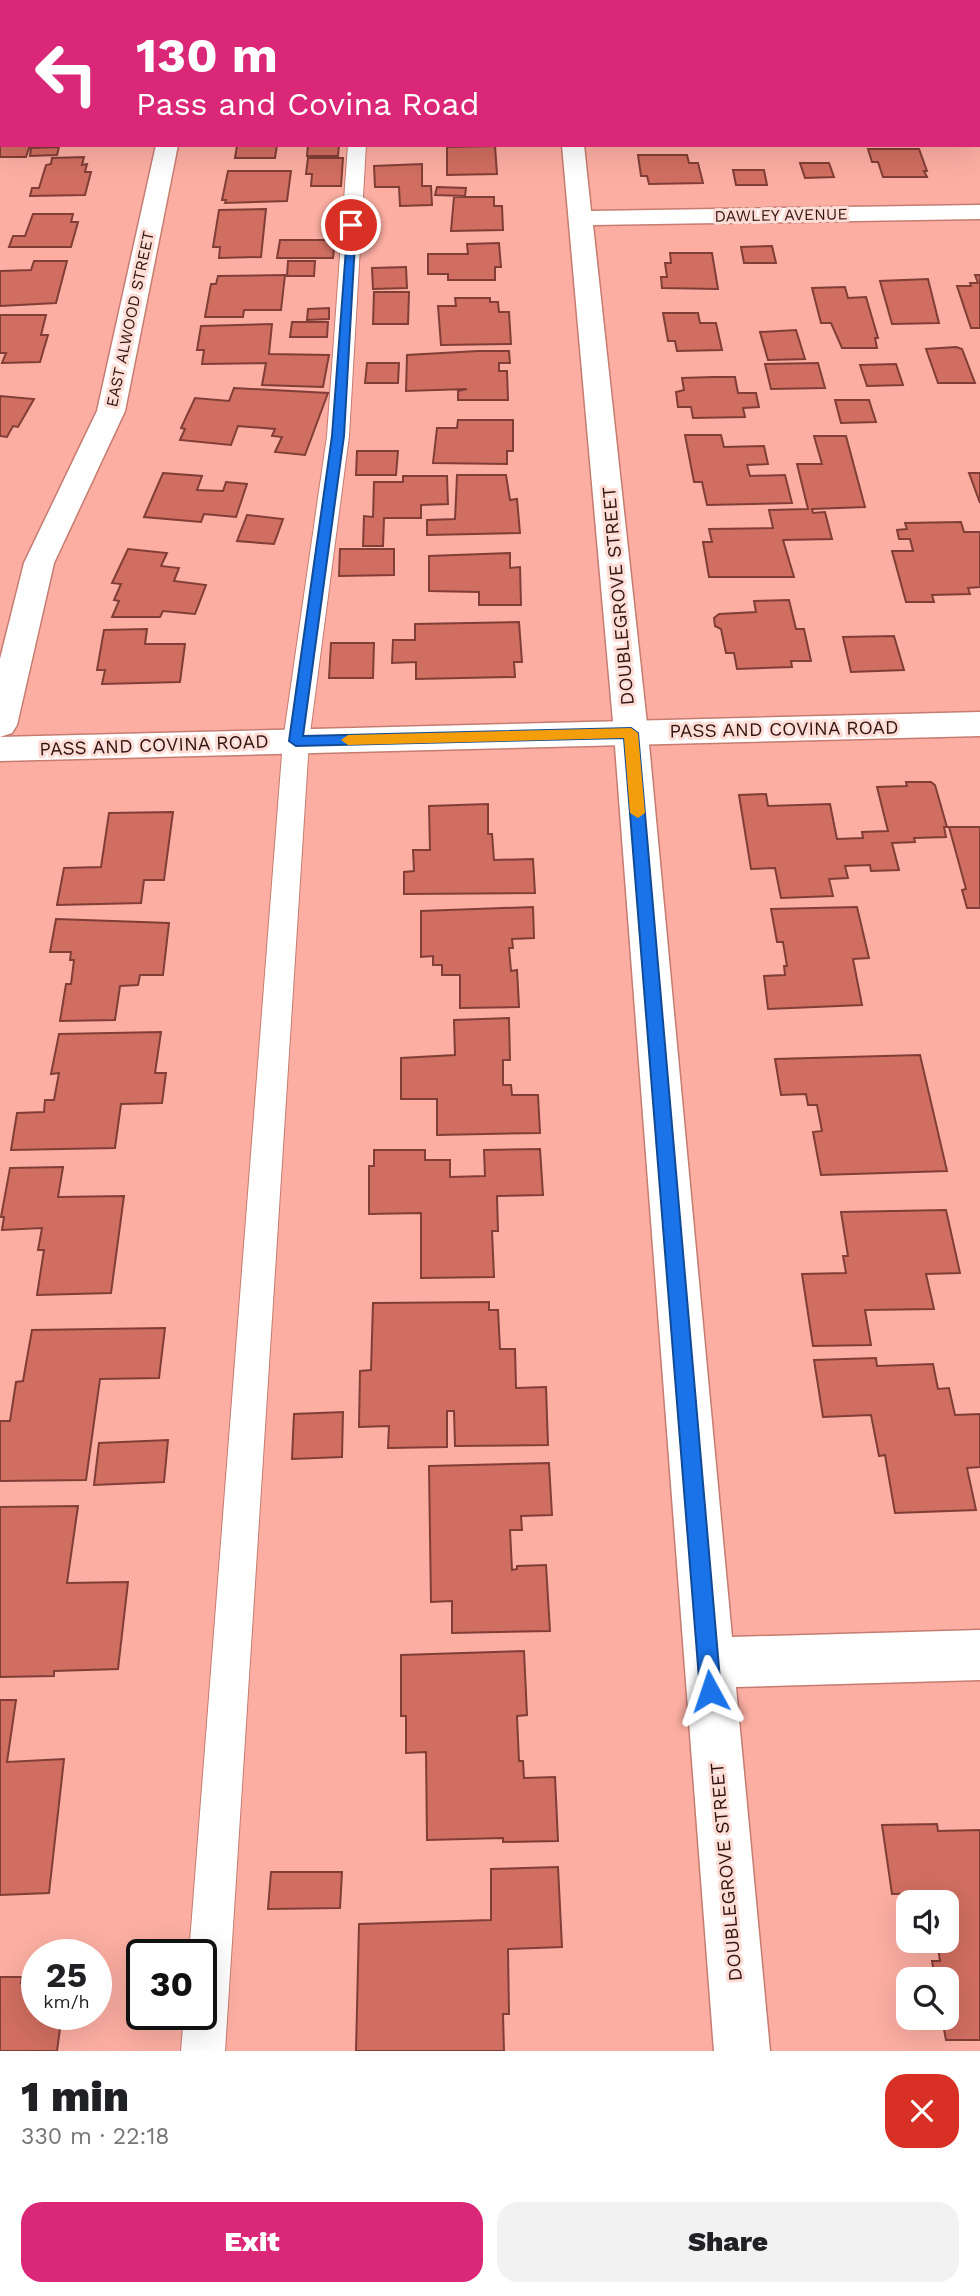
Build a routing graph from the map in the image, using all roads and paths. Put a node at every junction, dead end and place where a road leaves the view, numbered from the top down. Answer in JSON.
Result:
{"nodes":[{"id":1,"x":167,"y":147,"type":"edge"},
{"id":2,"x":357,"y":147,"type":"edge"},
{"id":3,"x":573,"y":147,"type":"edge"},
{"id":4,"x":980,"y":212,"type":"edge"},
{"id":5,"x":582,"y":218,"type":"junction"},
{"id":6,"x":980,"y":724,"type":"edge"},
{"id":7,"x":0,"y":725,"type":"edge"},
{"id":8,"x":631,"y":733,"type":"junction"},
{"id":9,"x":296,"y":741,"type":"junction"},
{"id":10,"x":0,"y":749,"type":"edge"},
{"id":11,"x":980,"y":1655,"type":"edge"},
{"id":12,"x":708,"y":1663,"type":"junction"},
{"id":13,"x":203,"y":2051,"type":"edge"},
{"id":14,"x":742,"y":2051,"type":"edge"}],
"edges":[{"from":1,"to":7,"type":"street","name":"EAST ALWOOD STREET"},
{"from":2,"to":9,"type":"lane"},
{"from":3,"to":5,"type":"street","name":"DOUBLEGROVE STREET"},
{"from":4,"to":5,"type":"street","name":"DAWLEY AVENUE"},
{"from":5,"to":8,"type":"street","name":"DOUBLEGROVE STREET"},
{"from":6,"to":8,"type":"street","name":"PASS AND COVINA ROAD"},
{"from":8,"to":9,"type":"street","name":"PASS AND COVINA ROAD"},
{"from":8,"to":12,"type":"street","name":"DOUBLEGROVE STREET"},
{"from":9,"to":10,"type":"street","name":"PASS AND COVINA ROAD"},
{"from":9,"to":13,"type":"lane"},
{"from":11,"to":12,"type":"street"},
{"from":12,"to":14,"type":"street","name":"DOUBLEGROVE STREET"}]}
